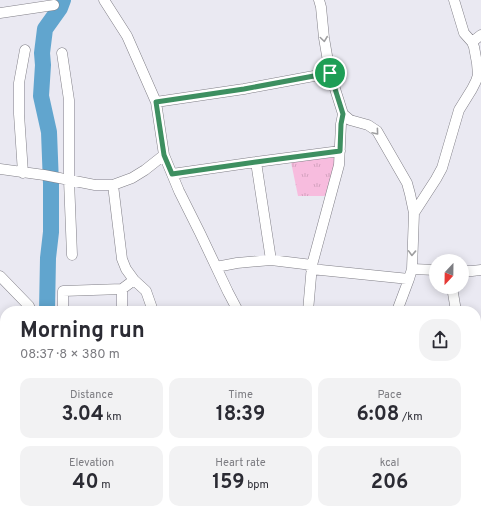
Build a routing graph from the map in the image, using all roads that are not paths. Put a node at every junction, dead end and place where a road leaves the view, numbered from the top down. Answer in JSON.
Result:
{"nodes":[{"id":1,"x":104,"y":0,"type":"edge"},
{"id":2,"x":319,"y":0,"type":"edge"},
{"id":3,"x":454,"y":0,"type":"edge"},
{"id":4,"x":54,"y":5,"type":"dead end"},
{"id":5,"x":0,"y":13,"type":"edge"},
{"id":6,"x":481,"y":35,"type":"edge"},
{"id":7,"x":472,"y":42,"type":"junction"},
{"id":8,"x":25,"y":50,"type":"dead end"},
{"id":9,"x":62,"y":53,"type":"dead end"},
{"id":10,"x":330,"y":73,"type":"junction"},
{"id":11,"x":156,"y":102,"type":"junction"},
{"id":12,"x":343,"y":114,"type":"junction"},
{"id":13,"x":340,"y":151,"type":"junction"},
{"id":14,"x":164,"y":155,"type":"junction"},
{"id":15,"x":256,"y":162,"type":"junction"},
{"id":16,"x":0,"y":169,"type":"edge"},
{"id":17,"x":23,"y":173,"type":"junction"},
{"id":18,"x":172,"y":174,"type":"junction"},
{"id":19,"x":64,"y":179,"type":"junction"},
{"id":20,"x":114,"y":185,"type":"junction"},
{"id":21,"x":414,"y":213,"type":"junction"},
{"id":22,"x":72,"y":255,"type":"dead end"},
{"id":23,"x":271,"y":260,"type":"junction"},
{"id":24,"x":216,"y":266,"type":"junction"},
{"id":25,"x":311,"y":267,"type":"junction"},
{"id":26,"x":481,"y":270,"type":"edge"},
{"id":27,"x":429,"y":271,"type":"edge"},
{"id":28,"x":469,"y":271,"type":"edge"},
{"id":29,"x":410,"y":274,"type":"junction"},
{"id":30,"x":0,"y":276,"type":"edge"},
{"id":31,"x":134,"y":280,"type":"junction"},
{"id":32,"x":122,"y":289,"type":"junction"},
{"id":33,"x":453,"y":294,"type":"edge"},
{"id":34,"x":29,"y":306,"type":"edge"},
{"id":35,"x":63,"y":306,"type":"edge"},
{"id":36,"x":122,"y":306,"type":"edge"},
{"id":37,"x":151,"y":306,"type":"edge"},
{"id":38,"x":236,"y":306,"type":"edge"},
{"id":39,"x":308,"y":306,"type":"edge"},
{"id":40,"x":399,"y":306,"type":"edge"},
{"id":41,"x":455,"y":306,"type":"edge"}],
"edges":[{"from":1,"to":11,"type":"street"},
{"from":2,"to":10,"type":"street","one_way":true},
{"from":3,"to":7,"type":"street"},
{"from":4,"to":5,"type":"street"},
{"from":6,"to":7,"type":"street"},
{"from":7,"to":21,"type":"street"},
{"from":8,"to":17,"type":"street"},
{"from":9,"to":19,"type":"street"},
{"from":10,"to":11,"type":"street"},
{"from":10,"to":12,"type":"street"},
{"from":11,"to":14,"type":"street"},
{"from":12,"to":13,"type":"street"},
{"from":12,"to":21,"type":"street","one_way":true},
{"from":13,"to":15,"type":"street"},
{"from":13,"to":25,"type":"street"},
{"from":14,"to":18,"type":"street"},
{"from":14,"to":20,"type":"street"},
{"from":15,"to":18,"type":"street"},
{"from":15,"to":23,"type":"street"},
{"from":16,"to":17,"type":"street"},
{"from":17,"to":19,"type":"street"},
{"from":18,"to":24,"type":"street"},
{"from":19,"to":20,"type":"street"},
{"from":19,"to":22,"type":"street"},
{"from":20,"to":31,"type":"street"},
{"from":21,"to":29,"type":"street","one_way":true},
{"from":23,"to":24,"type":"street"},
{"from":23,"to":25,"type":"street"},
{"from":24,"to":38,"type":"street"},
{"from":25,"to":29,"type":"street"},
{"from":25,"to":39,"type":"street"},
{"from":26,"to":28,"type":"street"},
{"from":27,"to":29,"type":"street"},
{"from":29,"to":40,"type":"street"},
{"from":30,"to":34,"type":"street"},
{"from":31,"to":32,"type":"street"},
{"from":31,"to":37,"type":"street"},
{"from":32,"to":35,"type":"street"},
{"from":32,"to":36,"type":"street"},
{"from":33,"to":41,"type":"street"}]}
